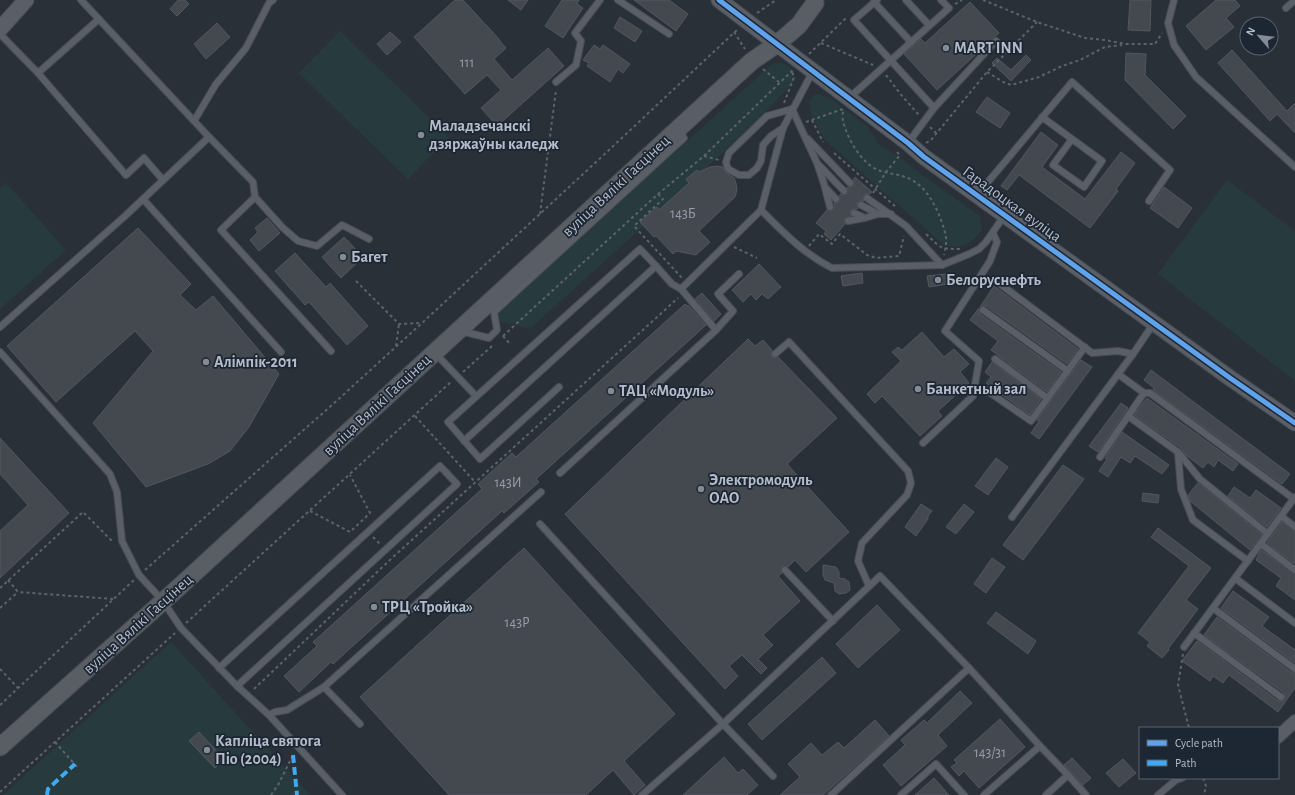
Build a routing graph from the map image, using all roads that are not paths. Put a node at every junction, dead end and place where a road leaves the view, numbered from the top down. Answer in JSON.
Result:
{"nodes":[{"id":1,"x":26,"y":0,"type":"edge"},
{"id":2,"x":81,"y":0,"type":"edge"},
{"id":3,"x":273,"y":0,"type":"edge"},
{"id":4,"x":600,"y":0,"type":"edge"},
{"id":5,"x":618,"y":0,"type":"edge"},
{"id":6,"x":719,"y":0,"type":"edge"},
{"id":7,"x":906,"y":0,"type":"edge"},
{"id":8,"x":941,"y":0,"type":"edge"},
{"id":9,"x":1174,"y":0,"type":"edge"},
{"id":10,"x":1295,"y":0,"type":"edge"},
{"id":11,"x":817,"y":1,"type":"edge"},
{"id":12,"x":876,"y":1,"type":"edge"},
{"id":13,"x":1286,"y":8,"type":"dead end"},
{"id":14,"x":99,"y":19,"type":"junction"},
{"id":15,"x":929,"y":25,"type":"junction"},
{"id":16,"x":0,"y":29,"type":"edge"},
{"id":17,"x":0,"y":34,"type":"edge"},
{"id":18,"x":669,"y":34,"type":"dead end"},
{"id":19,"x":774,"y":41,"type":"junction"},
{"id":20,"x":996,"y":41,"type":"dead end"},
{"id":21,"x":911,"y":42,"type":"junction"},
{"id":22,"x":890,"y":61,"type":"junction"},
{"id":23,"x":813,"y":71,"type":"junction"},
{"id":24,"x":38,"y":73,"type":"junction"},
{"id":25,"x":556,"y":82,"type":"road end"},
{"id":26,"x":846,"y":104,"type":"junction"},
{"id":27,"x":934,"y":108,"type":"junction"},
{"id":28,"x":792,"y":109,"type":"junction"},
{"id":29,"x":1042,"y":117,"type":"junction"},
{"id":30,"x":194,"y":121,"type":"junction"},
{"id":31,"x":783,"y":128,"type":"junction"},
{"id":32,"x":679,"y":129,"type":"junction"},
{"id":33,"x":804,"y":135,"type":"junction"},
{"id":34,"x":209,"y":137,"type":"junction"},
{"id":35,"x":1072,"y":139,"type":"junction"},
{"id":36,"x":911,"y":146,"type":"junction"},
{"id":37,"x":817,"y":163,"type":"junction"},
{"id":38,"x":1295,"y":167,"type":"edge"},
{"id":39,"x":163,"y":180,"type":"junction"},
{"id":40,"x":850,"y":183,"type":"dead end"},
{"id":41,"x":825,"y":187,"type":"junction"},
{"id":42,"x":844,"y":191,"type":"dead end"},
{"id":43,"x":977,"y":194,"type":"junction"},
{"id":44,"x":255,"y":197,"type":"junction"},
{"id":45,"x":868,"y":198,"type":"road end"},
{"id":46,"x":143,"y":199,"type":"junction"},
{"id":47,"x":836,"y":199,"type":"dead end"},
{"id":48,"x":1149,"y":200,"type":"dead end"},
{"id":49,"x":861,"y":205,"type":"dead end"},
{"id":50,"x":830,"y":207,"type":"dead end"},
{"id":51,"x":761,"y":210,"type":"junction"},
{"id":52,"x":854,"y":213,"type":"dead end"},
{"id":53,"x":878,"y":214,"type":"junction"},
{"id":54,"x":891,"y":214,"type":"junction"},
{"id":55,"x":1004,"y":215,"type":"junction"},
{"id":56,"x":865,"y":218,"type":"junction"},
{"id":57,"x":848,"y":220,"type":"dead end"},
{"id":58,"x":993,"y":233,"type":"junction"},
{"id":59,"x":369,"y":239,"type":"dead end"},
{"id":60,"x":942,"y":265,"type":"junction"},
{"id":61,"x":656,"y":266,"type":"junction"},
{"id":62,"x":739,"y":274,"type":"dead end"},
{"id":63,"x":1000,"y":284,"type":"dead end"},
{"id":64,"x":682,"y":291,"type":"junction"},
{"id":65,"x":983,"y":310,"type":"dead end"},
{"id":66,"x":1154,"y":323,"type":"junction"},
{"id":67,"x":0,"y":327,"type":"edge"},
{"id":68,"x":716,"y":330,"type":"junction"},
{"id":69,"x":459,"y":331,"type":"junction"},
{"id":70,"x":1084,"y":347,"type":"junction"},
{"id":71,"x":331,"y":351,"type":"dead end"},
{"id":72,"x":0,"y":352,"type":"edge"},
{"id":73,"x":281,"y":352,"type":"dead end"},
{"id":74,"x":434,"y":352,"type":"junction"},
{"id":75,"x":775,"y":354,"type":"dead end"},
{"id":76,"x":1132,"y":354,"type":"junction"},
{"id":77,"x":995,"y":359,"type":"dead end"},
{"id":78,"x":1068,"y":371,"type":"junction"},
{"id":79,"x":1118,"y":374,"type":"junction"},
{"id":80,"x":559,"y":387,"type":"dead end"},
{"id":81,"x":986,"y":390,"type":"dead end"},
{"id":82,"x":1144,"y":393,"type":"junction"},
{"id":83,"x":476,"y":396,"type":"junction"},
{"id":84,"x":1047,"y":398,"type":"junction"},
{"id":85,"x":1128,"y":416,"type":"junction"},
{"id":86,"x":1295,"y":423,"type":"edge"},
{"id":87,"x":464,"y":441,"type":"junction"},
{"id":88,"x":923,"y":443,"type":"dead end"},
{"id":89,"x":1178,"y":452,"type":"junction"},
{"id":90,"x":1100,"y":457,"type":"dead end"},
{"id":91,"x":560,"y":472,"type":"dead end"},
{"id":92,"x":541,"y":492,"type":"dead end"},
{"id":93,"x":1295,"y":498,"type":"edge"},
{"id":94,"x":1281,"y":516,"type":"junction"},
{"id":95,"x":1012,"y":517,"type":"dead end"},
{"id":96,"x":540,"y":524,"type":"dead end"},
{"id":97,"x":1295,"y":527,"type":"edge"},
{"id":98,"x":1268,"y":534,"type":"junction"},
{"id":99,"x":1261,"y":544,"type":"junction"},
{"id":100,"x":1248,"y":561,"type":"junction"},
{"id":101,"x":785,"y":570,"type":"dead end"},
{"id":102,"x":1295,"y":570,"type":"edge"},
{"id":103,"x":1235,"y":578,"type":"junction"},
{"id":104,"x":868,"y":586,"type":"junction"},
{"id":105,"x":163,"y":601,"type":"junction"},
{"id":106,"x":1213,"y":608,"type":"junction"},
{"id":107,"x":833,"y":621,"type":"junction"},
{"id":108,"x":1295,"y":623,"type":"edge"},
{"id":109,"x":1194,"y":633,"type":"junction"},
{"id":110,"x":1184,"y":647,"type":"road end"},
{"id":111,"x":219,"y":668,"type":"junction"},
{"id":112,"x":970,"y":668,"type":"junction"},
{"id":113,"x":1295,"y":669,"type":"edge"},
{"id":114,"x":237,"y":686,"type":"junction"},
{"id":115,"x":324,"y":687,"type":"junction"},
{"id":116,"x":1281,"y":697,"type":"dead end"},
{"id":117,"x":269,"y":715,"type":"junction"},
{"id":118,"x":1295,"y":721,"type":"edge"},
{"id":119,"x":360,"y":724,"type":"dead end"},
{"id":120,"x":723,"y":724,"type":"junction"},
{"id":121,"x":1279,"y":736,"type":"edge"},
{"id":122,"x":1040,"y":746,"type":"junction"},
{"id":123,"x":0,"y":747,"type":"edge"},
{"id":124,"x":1068,"y":775,"type":"junction"},
{"id":125,"x":772,"y":776,"type":"dead end"},
{"id":126,"x":1179,"y":779,"type":"edge"},
{"id":127,"x":342,"y":795,"type":"edge"},
{"id":128,"x":642,"y":795,"type":"edge"},
{"id":129,"x":831,"y":795,"type":"edge"},
{"id":130,"x":901,"y":795,"type":"edge"},
{"id":131,"x":964,"y":795,"type":"edge"},
{"id":132,"x":984,"y":795,"type":"edge"},
{"id":133,"x":1046,"y":795,"type":"edge"},
{"id":134,"x":1086,"y":795,"type":"edge"},
{"id":135,"x":1158,"y":795,"type":"edge"}],
"edges":[{"from":1,"to":16,"type":"street"},
{"from":2,"to":14,"type":"lane"},
{"from":3,"to":30,"type":"lane"},
{"from":4,"to":25,"type":"lane"},
{"from":5,"to":18,"type":"lane"},
{"from":6,"to":19,"type":"street","name":"Гарадоцкая вуліца"},
{"from":7,"to":15,"type":"lane"},
{"from":8,"to":15,"type":"lane"},
{"from":9,"to":38,"type":"lane"},
{"from":10,"to":13,"type":"lane"},
{"from":11,"to":19,"type":"main road","name":"вуліца Вялікі Гасцінец"},
{"from":12,"to":21,"type":"lane"},
{"from":12,"to":22,"type":"lane"},
{"from":14,"to":24,"type":"lane"},
{"from":14,"to":30,"type":"lane"},
{"from":15,"to":21,"type":"lane"},
{"from":17,"to":24,"type":"lane"},
{"from":19,"to":23,"type":"street","name":"Гарадоцкая вуліца"},
{"from":19,"to":32,"type":"main road","name":"вуліца Вялікі Гасцінец"},
{"from":20,"to":27,"type":"lane"},
{"from":21,"to":22,"type":"lane"},
{"from":22,"to":26,"type":"lane"},
{"from":22,"to":27,"type":"lane"},
{"from":23,"to":26,"type":"street","name":"Гарадоцкая вуліца"},
{"from":23,"to":28,"type":"lane"},
{"from":24,"to":39,"type":"lane"},
{"from":26,"to":36,"type":"street","name":"Гарадоцкая вуліца"},
{"from":27,"to":36,"type":"lane"},
{"from":28,"to":31,"type":"lane"},
{"from":28,"to":31,"type":"lane"},
{"from":28,"to":33,"type":"lane"},
{"from":29,"to":35,"type":"lane"},
{"from":29,"to":43,"type":"lane"},
{"from":29,"to":48,"type":"lane"},
{"from":30,"to":34,"type":"lane"},
{"from":31,"to":51,"type":"lane"},
{"from":32,"to":69,"type":"main road","name":"вуліца Вялікі Гасцінец"},
{"from":32,"to":69,"type":"lane"},
{"from":33,"to":37,"type":"lane"},
{"from":33,"to":40,"type":"lane"},
{"from":34,"to":39,"type":"lane"},
{"from":34,"to":44,"type":"lane"},
{"from":35,"to":35,"type":"lane"},
{"from":36,"to":43,"type":"street","name":"Гарадоцкая вуліца"},
{"from":37,"to":41,"type":"lane"},
{"from":37,"to":42,"type":"lane"},
{"from":39,"to":46,"type":"lane"},
{"from":41,"to":47,"type":"lane"},
{"from":41,"to":50,"type":"lane"},
{"from":43,"to":55,"type":"street","name":"Гарадоцкая вуліца"},
{"from":44,"to":59,"type":"lane"},
{"from":44,"to":71,"type":"lane"},
{"from":45,"to":54,"type":"lane"},
{"from":46,"to":67,"type":"lane"},
{"from":46,"to":73,"type":"lane"},
{"from":49,"to":53,"type":"lane"},
{"from":51,"to":60,"type":"lane"},
{"from":51,"to":64,"type":"lane"},
{"from":52,"to":56,"type":"lane"},
{"from":53,"to":54,"type":"lane"},
{"from":53,"to":56,"type":"lane"},
{"from":54,"to":60,"type":"lane"},
{"from":55,"to":58,"type":"lane"},
{"from":55,"to":66,"type":"street","name":"Гарадоцкая вуліца"},
{"from":56,"to":57,"type":"lane"},
{"from":58,"to":60,"type":"lane"},
{"from":58,"to":88,"type":"lane"},
{"from":61,"to":64,"type":"lane"},
{"from":61,"to":83,"type":"lane"},
{"from":61,"to":87,"type":"lane"},
{"from":62,"to":68,"type":"lane"},
{"from":63,"to":70,"type":"lane"},
{"from":64,"to":68,"type":"lane"},
{"from":65,"to":78,"type":"lane"},
{"from":66,"to":76,"type":"lane"},
{"from":66,"to":86,"type":"street","name":"Гарадоцкая вуліца"},
{"from":68,"to":91,"type":"lane"},
{"from":69,"to":74,"type":"main road","name":"вуліца Вялікі Гасцінец"},
{"from":70,"to":76,"type":"lane"},
{"from":70,"to":78,"type":"lane"},
{"from":72,"to":105,"type":"lane"},
{"from":74,"to":83,"type":"lane"},
{"from":74,"to":105,"type":"main road","name":"вуліца Вялікі Гасцінец"},
{"from":75,"to":104,"type":"lane"},
{"from":76,"to":79,"type":"lane"},
{"from":77,"to":84,"type":"lane"},
{"from":78,"to":84,"type":"lane"},
{"from":79,"to":82,"type":"lane"},
{"from":79,"to":95,"type":"lane"},
{"from":80,"to":87,"type":"lane"},
{"from":81,"to":84,"type":"lane"},
{"from":82,"to":85,"type":"lane"},
{"from":82,"to":93,"type":"lane"},
{"from":83,"to":87,"type":"lane"},
{"from":85,"to":89,"type":"lane"},
{"from":85,"to":90,"type":"lane"},
{"from":89,"to":98,"type":"lane"},
{"from":89,"to":100,"type":"lane"},
{"from":92,"to":115,"type":"lane"},
{"from":93,"to":94,"type":"lane"},
{"from":94,"to":97,"type":"lane"},
{"from":94,"to":98,"type":"lane"},
{"from":96,"to":120,"type":"lane"},
{"from":98,"to":99,"type":"lane"},
{"from":99,"to":100,"type":"lane"},
{"from":99,"to":102,"type":"lane"},
{"from":100,"to":103,"type":"lane"},
{"from":101,"to":107,"type":"lane"},
{"from":103,"to":106,"type":"lane"},
{"from":103,"to":108,"type":"lane"},
{"from":104,"to":107,"type":"lane"},
{"from":104,"to":112,"type":"lane"},
{"from":105,"to":111,"type":"lane"},
{"from":105,"to":123,"type":"main road","name":"вуліца Вялікі Гасцінец"},
{"from":106,"to":109,"type":"lane"},
{"from":106,"to":113,"type":"lane"},
{"from":107,"to":120,"type":"lane"},
{"from":109,"to":110,"type":"lane"},
{"from":109,"to":116,"type":"lane"},
{"from":111,"to":114,"type":"lane"},
{"from":111,"to":114,"type":"lane"},
{"from":112,"to":122,"type":"lane"},
{"from":112,"to":129,"type":"lane"},
{"from":114,"to":117,"type":"lane"},
{"from":115,"to":117,"type":"lane"},
{"from":115,"to":119,"type":"lane"},
{"from":117,"to":127,"type":"lane"},
{"from":118,"to":121,"type":"street"},
{"from":120,"to":125,"type":"lane"},
{"from":120,"to":128,"type":"lane"},
{"from":122,"to":124,"type":"lane"},
{"from":122,"to":132,"type":"lane"},
{"from":124,"to":133,"type":"lane"},
{"from":124,"to":134,"type":"lane"},
{"from":126,"to":135,"type":"lane"},
{"from":130,"to":131,"type":"lane"}]}
